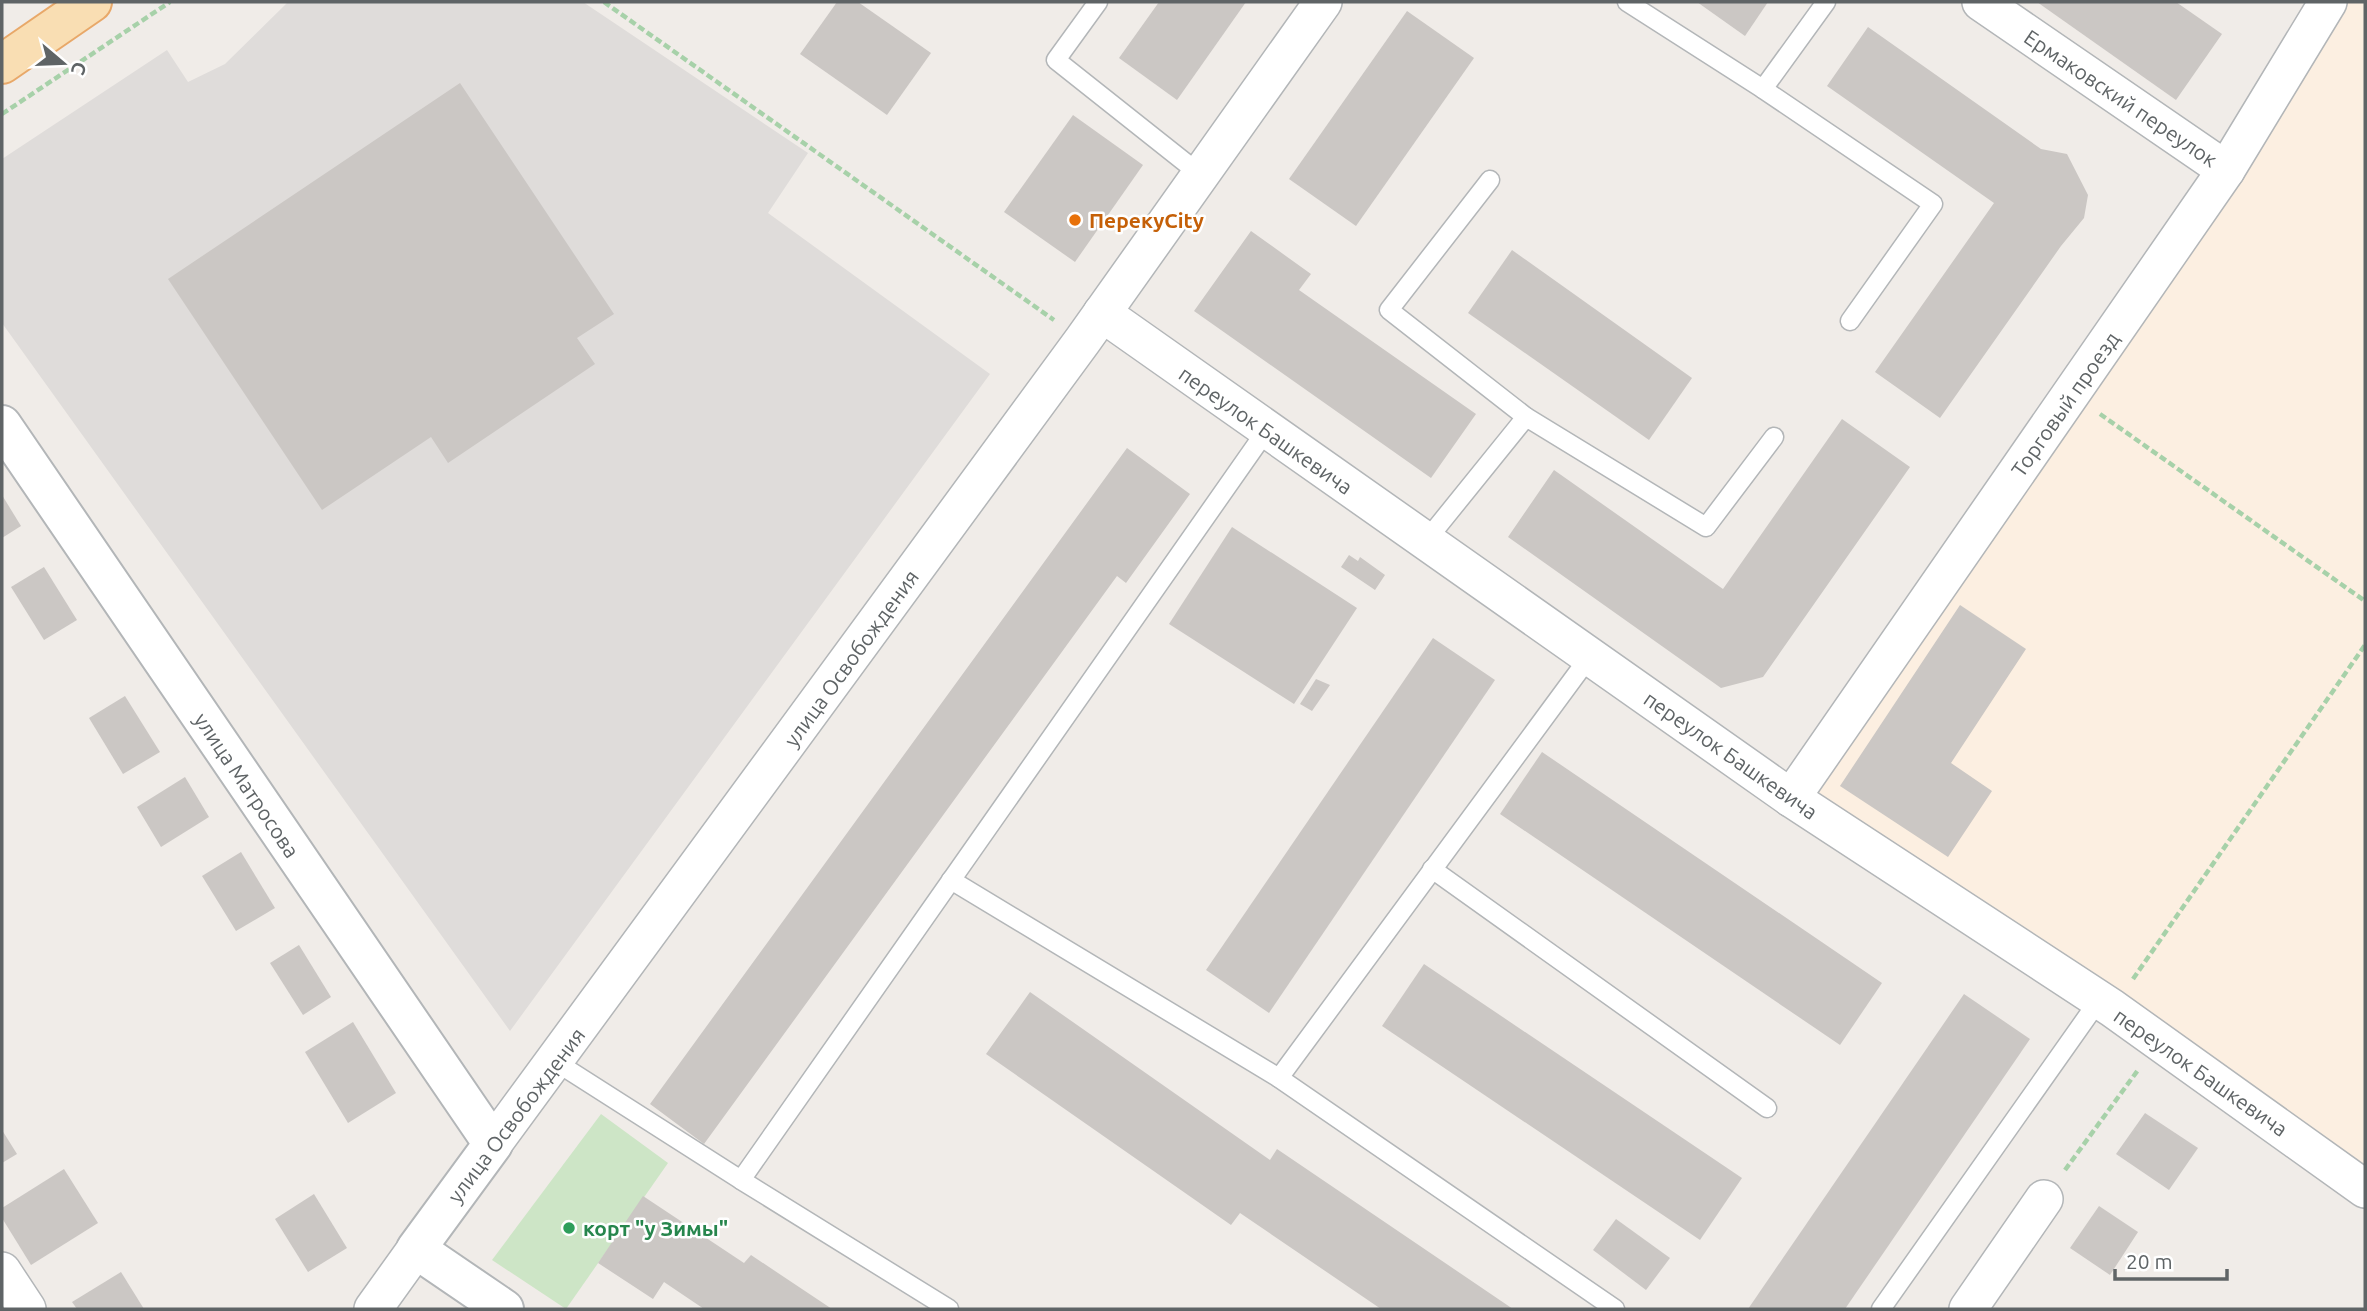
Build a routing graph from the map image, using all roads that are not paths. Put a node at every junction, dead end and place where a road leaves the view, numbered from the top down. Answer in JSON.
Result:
{"nodes":[{"id":1,"x":92,"y":2,"type":"edge"},
{"id":2,"x":1098,"y":2,"type":"edge"},
{"id":3,"x":1323,"y":2,"type":"edge"},
{"id":4,"x":1628,"y":2,"type":"edge"},
{"id":5,"x":1826,"y":2,"type":"edge"},
{"id":6,"x":1981,"y":2,"type":"edge"},
{"id":7,"x":2328,"y":2,"type":"edge"},
{"id":8,"x":2,"y":64,"type":"edge"},
{"id":9,"x":1763,"y":89,"type":"junction"},
{"id":10,"x":2226,"y":170,"type":"junction"},
{"id":11,"x":1201,"y":174,"type":"junction"},
{"id":12,"x":1490,"y":180,"type":"dead end"},
{"id":13,"x":1850,"y":321,"type":"dead end"},
{"id":14,"x":1093,"y":327,"type":"junction"},
{"id":15,"x":1526,"y":416,"type":"junction"},
{"id":16,"x":2,"y":425,"type":"edge"},
{"id":17,"x":1266,"y":431,"type":"junction"},
{"id":18,"x":1774,"y":437,"type":"dead end"},
{"id":19,"x":1425,"y":542,"type":"junction"},
{"id":20,"x":1590,"y":656,"type":"junction"},
{"id":21,"x":1791,"y":798,"type":"junction"},
{"id":22,"x":1432,"y":869,"type":"junction"},
{"id":23,"x":951,"y":880,"type":"junction"},
{"id":24,"x":2106,"y":1004,"type":"junction"},
{"id":25,"x":556,"y":1062,"type":"junction"},
{"id":26,"x":1279,"y":1078,"type":"junction"},
{"id":27,"x":1767,"y":1108,"type":"dead end"},
{"id":28,"x":493,"y":1144,"type":"junction"},
{"id":29,"x":741,"y":1180,"type":"junction"},
{"id":30,"x":2365,"y":1189,"type":"edge"},
{"id":31,"x":2044,"y":1199,"type":"road end"},
{"id":32,"x":416,"y":1250,"type":"junction"},
{"id":33,"x":2,"y":1271,"type":"edge"},
{"id":34,"x":27,"y":1309,"type":"edge"},
{"id":35,"x":373,"y":1309,"type":"edge"},
{"id":36,"x":504,"y":1309,"type":"edge"},
{"id":37,"x":949,"y":1309,"type":"edge"},
{"id":38,"x":1615,"y":1309,"type":"edge"},
{"id":39,"x":1881,"y":1309,"type":"edge"},
{"id":40,"x":1968,"y":1309,"type":"edge"}],
"edges":[{"from":1,"to":8,"type":"main road"},
{"from":2,"to":11,"type":"lane"},
{"from":3,"to":11,"type":"street","name":"улица Освобождения"},
{"from":4,"to":9,"type":"lane"},
{"from":5,"to":9,"type":"lane"},
{"from":6,"to":10,"type":"street","name":"Ермаковский переулок"},
{"from":7,"to":10,"type":"street","name":"Торговый проезд"},
{"from":9,"to":13,"type":"lane"},
{"from":10,"to":21,"type":"street","name":"Торговый проезд"},
{"from":11,"to":14,"type":"street","name":"улица Освобождения"},
{"from":12,"to":15,"type":"lane"},
{"from":14,"to":17,"type":"street","name":"переулок Башкевича"},
{"from":14,"to":25,"type":"street","name":"улица Освобождения"},
{"from":15,"to":18,"type":"lane"},
{"from":15,"to":19,"type":"lane"},
{"from":16,"to":28,"type":"street","name":"улица Матросова"},
{"from":17,"to":19,"type":"street","name":"переулок Башкевича"},
{"from":17,"to":23,"type":"lane"},
{"from":19,"to":20,"type":"street","name":"переулок Башкевича"},
{"from":20,"to":21,"type":"street","name":"переулок Башкевича"},
{"from":20,"to":22,"type":"lane"},
{"from":21,"to":24,"type":"street","name":"переулок Башкевича"},
{"from":22,"to":26,"type":"lane"},
{"from":22,"to":27,"type":"lane"},
{"from":23,"to":26,"type":"lane"},
{"from":23,"to":29,"type":"lane"},
{"from":24,"to":30,"type":"street","name":"переулок Башкевича"},
{"from":24,"to":39,"type":"lane"},
{"from":25,"to":28,"type":"street","name":"улица Освобождения"},
{"from":25,"to":29,"type":"lane"},
{"from":26,"to":38,"type":"lane"},
{"from":28,"to":32,"type":"street","name":"улица Освобождения"},
{"from":29,"to":37,"type":"lane"},
{"from":31,"to":40,"type":"street"},
{"from":32,"to":35,"type":"street","name":"улица Освобождения"},
{"from":32,"to":36,"type":"street"},
{"from":33,"to":34,"type":"street"}]}
